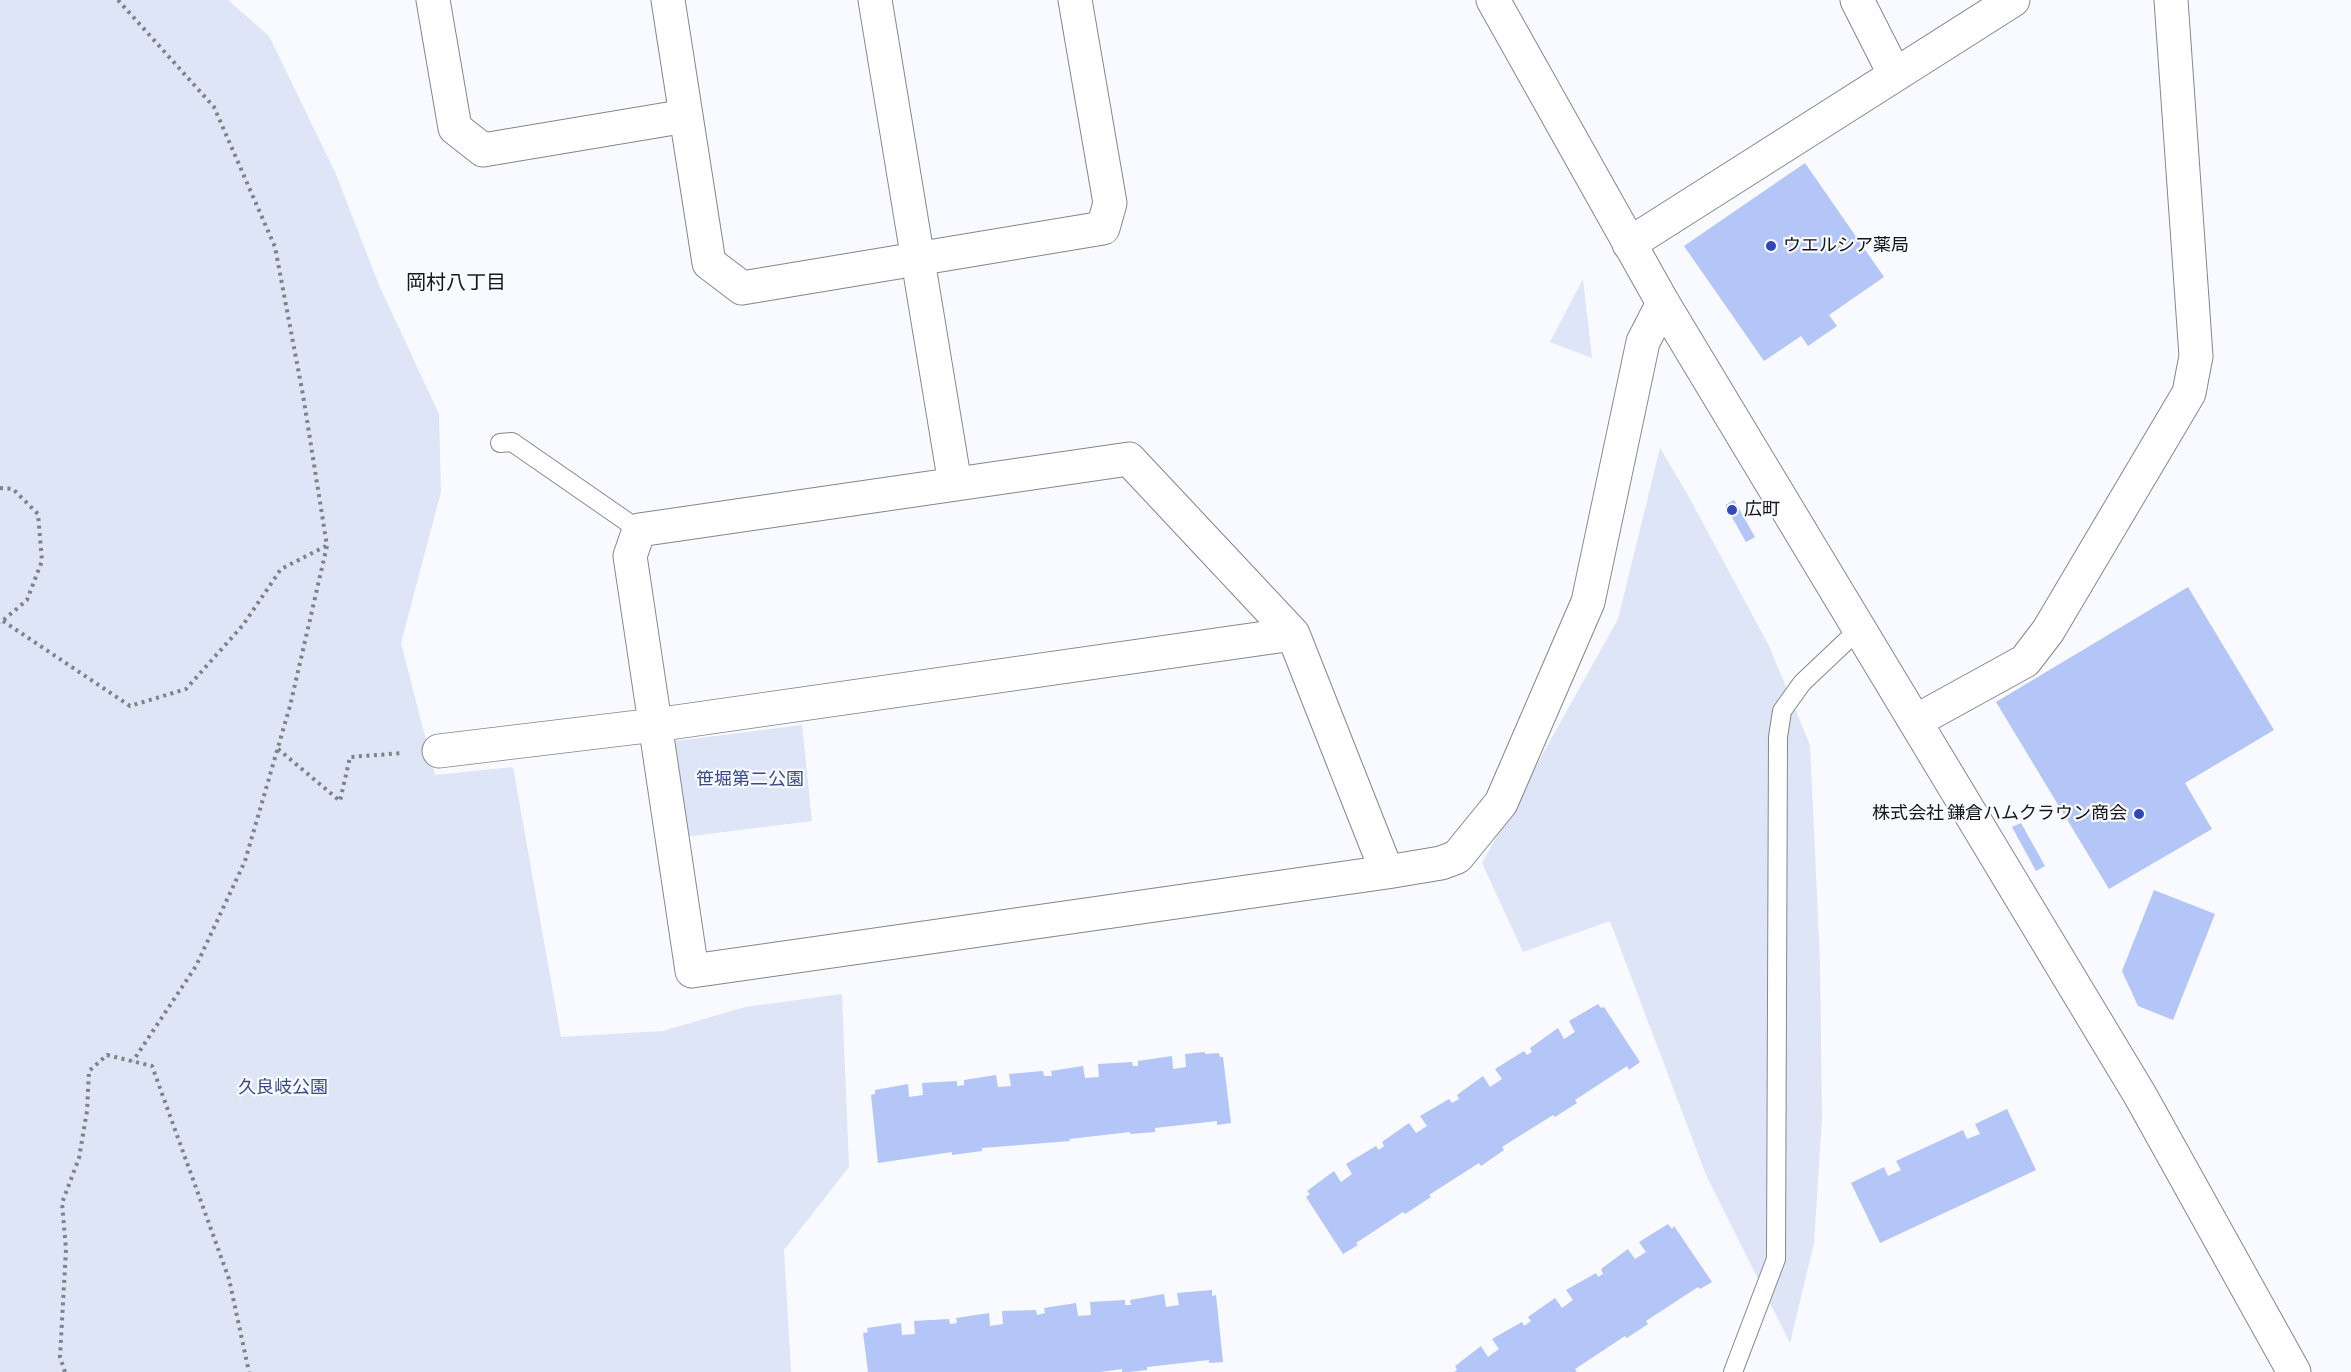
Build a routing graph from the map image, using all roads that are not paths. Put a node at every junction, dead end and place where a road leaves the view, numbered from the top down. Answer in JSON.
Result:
{"nodes":[{"id":1,"x":668,"y":0,"type":"edge"},
{"id":2,"x":875,"y":0,"type":"edge"},
{"id":3,"x":1075,"y":0,"type":"edge"},
{"id":4,"x":1493,"y":0,"type":"edge"},
{"id":5,"x":1857,"y":0,"type":"edge"},
{"id":6,"x":2013,"y":0,"type":"edge"},
{"id":7,"x":2170,"y":0,"type":"edge"},
{"id":8,"x":432,"y":1,"type":"edge"},
{"id":9,"x":1895,"y":75,"type":"junction"},
{"id":10,"x":686,"y":116,"type":"junction"},
{"id":11,"x":1629,"y":244,"type":"junction"},
{"id":12,"x":919,"y":258,"type":"junction"},
{"id":13,"x":1662,"y":303,"type":"junction"},
{"id":14,"x":500,"y":443,"type":"dead end"},
{"id":15,"x":955,"y":484,"type":"junction"},
{"id":16,"x":639,"y":530,"type":"junction"},
{"id":17,"x":1859,"y":629,"type":"junction"},
{"id":18,"x":1293,"y":634,"type":"junction"},
{"id":19,"x":1916,"y":721,"type":"junction"},
{"id":20,"x":655,"y":725,"type":"junction"},
{"id":21,"x":439,"y":751,"type":"road end"},
{"id":22,"x":1387,"y":872,"type":"junction"},
{"id":23,"x":1733,"y":1372,"type":"edge"},
{"id":24,"x":2294,"y":1372,"type":"edge"}],
"edges":[{"from":1,"to":10,"type":"street"},
{"from":2,"to":12,"type":"street"},
{"from":3,"to":12,"type":"street"},
{"from":4,"to":11,"type":"street"},
{"from":5,"to":9,"type":"street"},
{"from":6,"to":9,"type":"street"},
{"from":7,"to":19,"type":"street"},
{"from":8,"to":10,"type":"street"},
{"from":9,"to":11,"type":"street"},
{"from":10,"to":12,"type":"street"},
{"from":11,"to":13,"type":"street"},
{"from":12,"to":15,"type":"street"},
{"from":13,"to":17,"type":"street"},
{"from":13,"to":22,"type":"street"},
{"from":14,"to":16,"type":"lane"},
{"from":15,"to":16,"type":"street"},
{"from":15,"to":18,"type":"street"},
{"from":16,"to":20,"type":"street"},
{"from":17,"to":19,"type":"street"},
{"from":17,"to":23,"type":"lane"},
{"from":18,"to":20,"type":"street"},
{"from":18,"to":22,"type":"street"},
{"from":19,"to":24,"type":"street"},
{"from":20,"to":21,"type":"street"},
{"from":20,"to":22,"type":"street"}]}
